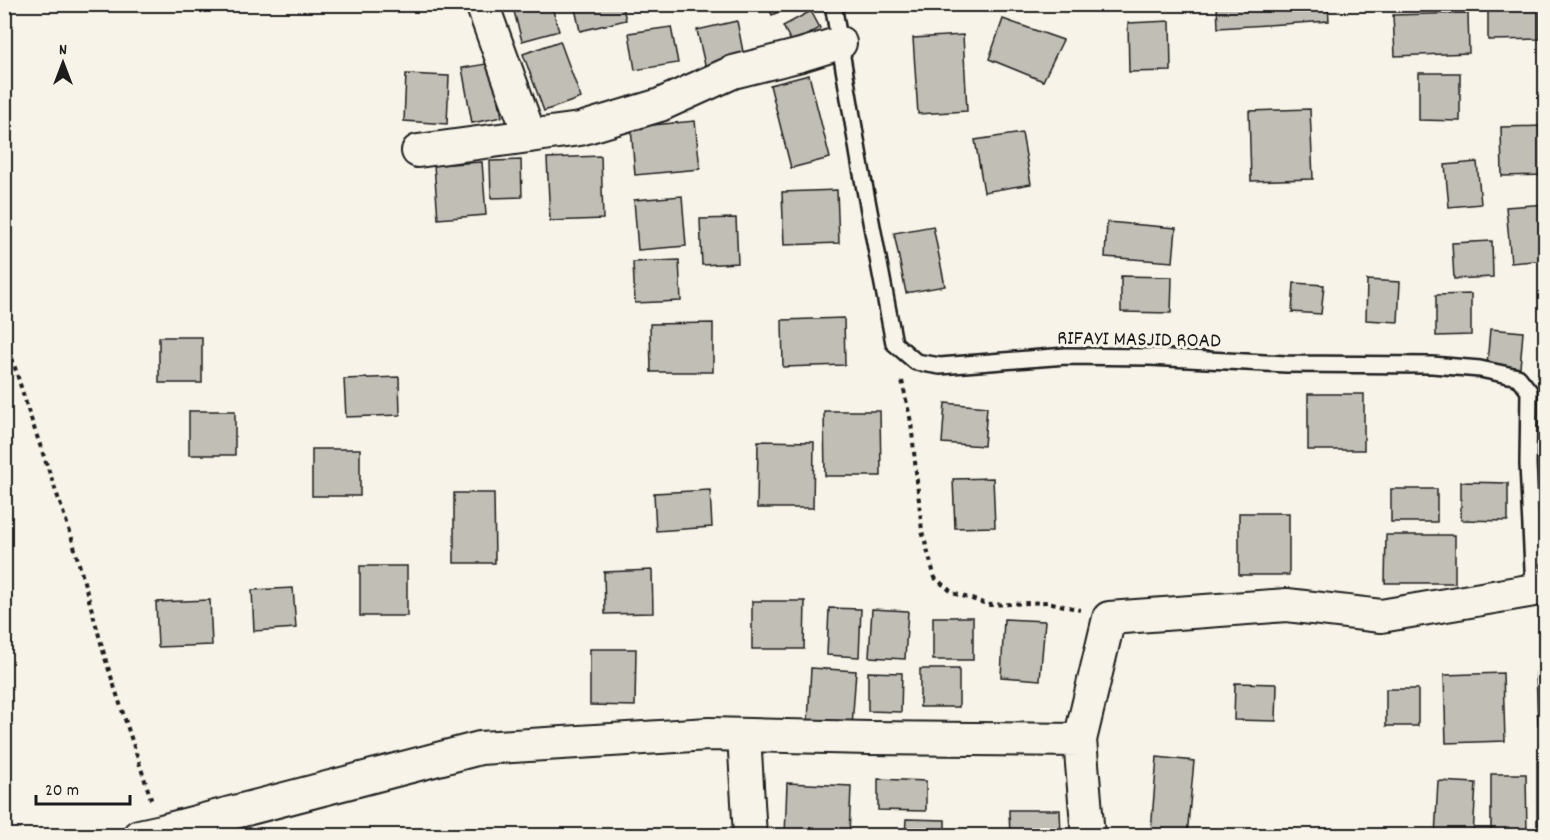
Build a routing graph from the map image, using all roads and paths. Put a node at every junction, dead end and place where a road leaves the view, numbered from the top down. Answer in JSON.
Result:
{"nodes":[{"id":1,"x":482,"y":4,"type":"edge"},
{"id":2,"x":833,"y":4,"type":"edge"},
{"id":3,"x":840,"y":43,"type":"junction"},
{"id":4,"x":530,"y":136,"type":"junction"},
{"id":5,"x":418,"y":151,"type":"dead end"},
{"id":6,"x":4,"y":332,"type":"edge"},
{"id":7,"x":894,"y":343,"type":"junction"},
{"id":8,"x":1540,"y":589,"type":"edge"},
{"id":9,"x":1109,"y":618,"type":"junction"},
{"id":10,"x":744,"y":735,"type":"junction"},
{"id":11,"x":1080,"y":740,"type":"junction"},
{"id":12,"x":155,"y":834,"type":"edge"},
{"id":13,"x":750,"y":836,"type":"edge"},
{"id":14,"x":1088,"y":836,"type":"edge"}],
"edges":[{"from":1,"to":4,"type":"street"},
{"from":2,"to":3,"type":"lane"},
{"from":3,"to":4,"type":"street"},
{"from":3,"to":7,"type":"lane"},
{"from":4,"to":5,"type":"street"},
{"from":6,"to":12,"type":"path"},
{"from":7,"to":8,"type":"lane","name":"RIFAYI MASJID ROAD"},
{"from":7,"to":9,"type":"path"},
{"from":8,"to":9,"type":"street"},
{"from":9,"to":11,"type":"street"},
{"from":10,"to":11,"type":"street"},
{"from":10,"to":12,"type":"street"},
{"from":10,"to":13,"type":"street"},
{"from":11,"to":14,"type":"street"}]}
